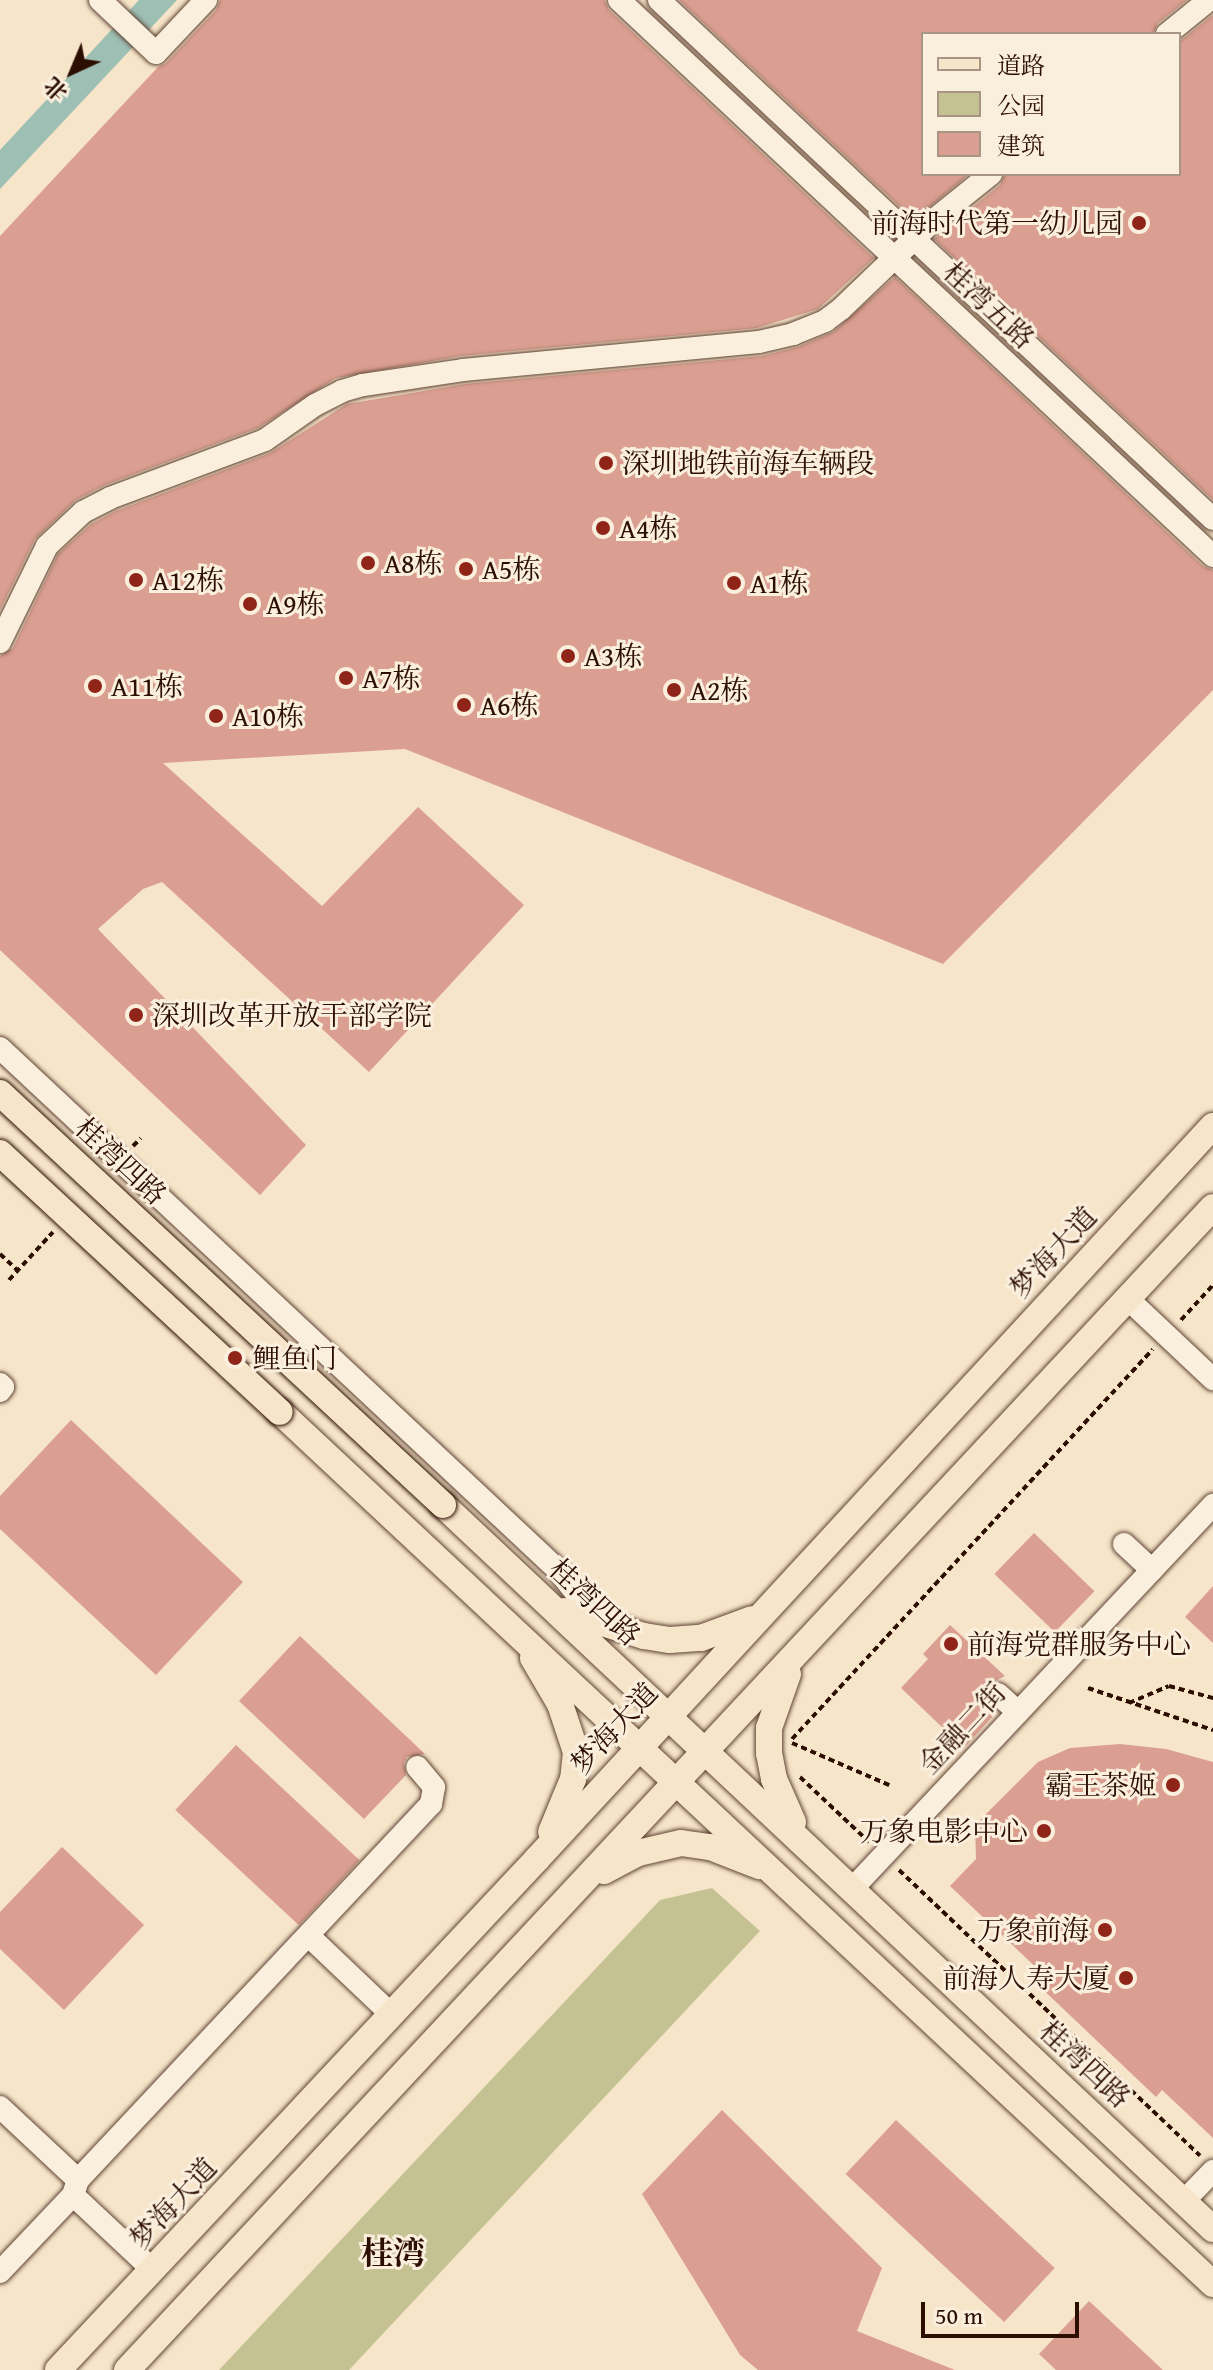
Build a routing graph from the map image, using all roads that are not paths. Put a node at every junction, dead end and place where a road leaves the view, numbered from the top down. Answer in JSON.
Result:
{"nodes":[{"id":1,"x":206,"y":0,"type":"edge"},
{"id":2,"x":619,"y":0,"type":"edge"},
{"id":3,"x":659,"y":0,"type":"edge"},
{"id":4,"x":1209,"y":0,"type":"edge"},
{"id":5,"x":107,"y":6,"type":"edge"},
{"id":6,"x":1169,"y":32,"type":"edge"},
{"id":7,"x":989,"y":176,"type":"edge"},
{"id":8,"x":914,"y":239,"type":"junction"},
{"id":9,"x":894,"y":258,"type":"junction"},
{"id":10,"x":1213,"y":519,"type":"edge"},
{"id":11,"x":1213,"y":556,"type":"edge"},
{"id":12,"x":0,"y":642,"type":"edge"},
{"id":13,"x":0,"y":1048,"type":"edge"},
{"id":14,"x":0,"y":1081,"type":"edge"},
{"id":15,"x":0,"y":1093,"type":"edge"},
{"id":16,"x":33,"y":1124,"type":"junction"},
{"id":17,"x":1213,"y":1126,"type":"edge"},
{"id":18,"x":0,"y":1153,"type":"edge"},
{"id":19,"x":1213,"y":1207,"type":"edge"},
{"id":20,"x":1128,"y":1299,"type":"junction"},
{"id":21,"x":1213,"y":1379,"type":"edge"},
{"id":22,"x":0,"y":1384,"type":"edge"},
{"id":23,"x":0,"y":1391,"type":"edge"},
{"id":24,"x":1213,"y":1505,"type":"edge"},
{"id":25,"x":1124,"y":1544,"type":"dead end"},
{"id":26,"x":1152,"y":1570,"type":"junction"},
{"id":27,"x":553,"y":1607,"type":"junction"},
{"id":28,"x":762,"y":1615,"type":"junction"},
{"id":29,"x":590,"y":1621,"type":"junction"},
{"id":30,"x":519,"y":1634,"type":"junction"},
{"id":31,"x":598,"y":1649,"type":"junction"},
{"id":32,"x":800,"y":1651,"type":"junction"},
{"id":33,"x":998,"y":1694,"type":"dead end"},
{"id":34,"x":1018,"y":1712,"type":"junction"},
{"id":35,"x":670,"y":1715,"type":"junction"},
{"id":36,"x":641,"y":1746,"type":"junction"},
{"id":37,"x":707,"y":1750,"type":"junction"},
{"id":38,"x":417,"y":1767,"type":"dead end"},
{"id":39,"x":678,"y":1782,"type":"junction"},
{"id":40,"x":805,"y":1843,"type":"junction"},
{"id":41,"x":537,"y":1859,"type":"junction"},
{"id":42,"x":776,"y":1873,"type":"junction"},
{"id":43,"x":586,"y":1881,"type":"junction"},
{"id":44,"x":853,"y":1888,"type":"junction"},
{"id":45,"x":309,"y":1936,"type":"junction"},
{"id":46,"x":392,"y":2015,"type":"junction"},
{"id":47,"x":0,"y":2107,"type":"edge"},
{"id":48,"x":1213,"y":2171,"type":"edge"},
{"id":49,"x":76,"y":2188,"type":"junction"},
{"id":50,"x":1184,"y":2201,"type":"junction"},
{"id":51,"x":1213,"y":2229,"type":"edge"},
{"id":52,"x":153,"y":2270,"type":"junction"},
{"id":53,"x":0,"y":2272,"type":"edge"},
{"id":54,"x":1213,"y":2284,"type":"edge"},
{"id":55,"x":58,"y":2370,"type":"edge"},
{"id":56,"x":127,"y":2370,"type":"edge"}],
"edges":[{"from":1,"to":5,"type":"street"},
{"from":2,"to":9,"type":"street","name":"桂湾五路"},
{"from":3,"to":8,"type":"street","name":"桂湾五路"},
{"from":4,"to":6,"type":"street"},
{"from":7,"to":8,"type":"street"},
{"from":8,"to":9,"type":"street"},
{"from":8,"to":10,"type":"street","name":"桂湾五路"},
{"from":9,"to":11,"type":"street","name":"桂湾五路"},
{"from":9,"to":12,"type":"street"},
{"from":13,"to":29,"type":"street"},
{"from":14,"to":16,"type":"street","bridge":true},
{"from":15,"to":16,"type":"main road","name":"桂湾四路","bridge":true},
{"from":16,"to":27,"type":"main road","name":"桂湾四路","bridge":true},
{"from":17,"to":28,"type":"main road","name":"梦海大道"},
{"from":18,"to":30,"type":"main road","bridge":true},
{"from":19,"to":20,"type":"main road"},
{"from":20,"to":21,"type":"street"},
{"from":20,"to":32,"type":"main road"},
{"from":22,"to":23,"type":"street"},
{"from":24,"to":26,"type":"street","name":"金融二街"},
{"from":25,"to":26,"type":"street"},
{"from":26,"to":34,"type":"street","name":"金融二街"},
{"from":27,"to":29,"type":"main road"},
{"from":27,"to":31,"type":"main road","name":"桂湾四路"},
{"from":28,"to":29,"type":"main road"},
{"from":28,"to":35,"type":"main road","name":"梦海大道"},
{"from":29,"to":31,"type":"street"},
{"from":30,"to":36,"type":"main road"},
{"from":30,"to":41,"type":"main road"},
{"from":31,"to":35,"type":"main road","name":"桂湾四路"},
{"from":32,"to":37,"type":"main road"},
{"from":32,"to":40,"type":"main road"},
{"from":33,"to":34,"type":"street"},
{"from":34,"to":44,"type":"street","name":"金融二街"},
{"from":35,"to":36,"type":"main road","name":"梦海大道"},
{"from":35,"to":37,"type":"main road","name":"桂湾四路"},
{"from":36,"to":39,"type":"main road"},
{"from":36,"to":41,"type":"main road","name":"梦海大道"},
{"from":37,"to":39,"type":"main road"},
{"from":37,"to":40,"type":"main road","name":"桂湾四路"},
{"from":38,"to":45,"type":"street"},
{"from":39,"to":42,"type":"main road"},
{"from":39,"to":43,"type":"main road"},
{"from":40,"to":44,"type":"main road","name":"桂湾四路"},
{"from":41,"to":46,"type":"main road","name":"梦海大道"},
{"from":42,"to":43,"type":"main road"},
{"from":42,"to":54,"type":"main road"},
{"from":43,"to":56,"type":"main road"},
{"from":44,"to":50,"type":"main road","name":"桂湾四路"},
{"from":45,"to":46,"type":"street"},
{"from":45,"to":49,"type":"street"},
{"from":46,"to":52,"type":"main road","name":"梦海大道"},
{"from":47,"to":49,"type":"street"},
{"from":48,"to":50,"type":"street"},
{"from":49,"to":52,"type":"street"},
{"from":49,"to":53,"type":"street"},
{"from":50,"to":51,"type":"main road","name":"桂湾四路"},
{"from":52,"to":55,"type":"main road","name":"梦海大道"}]}
